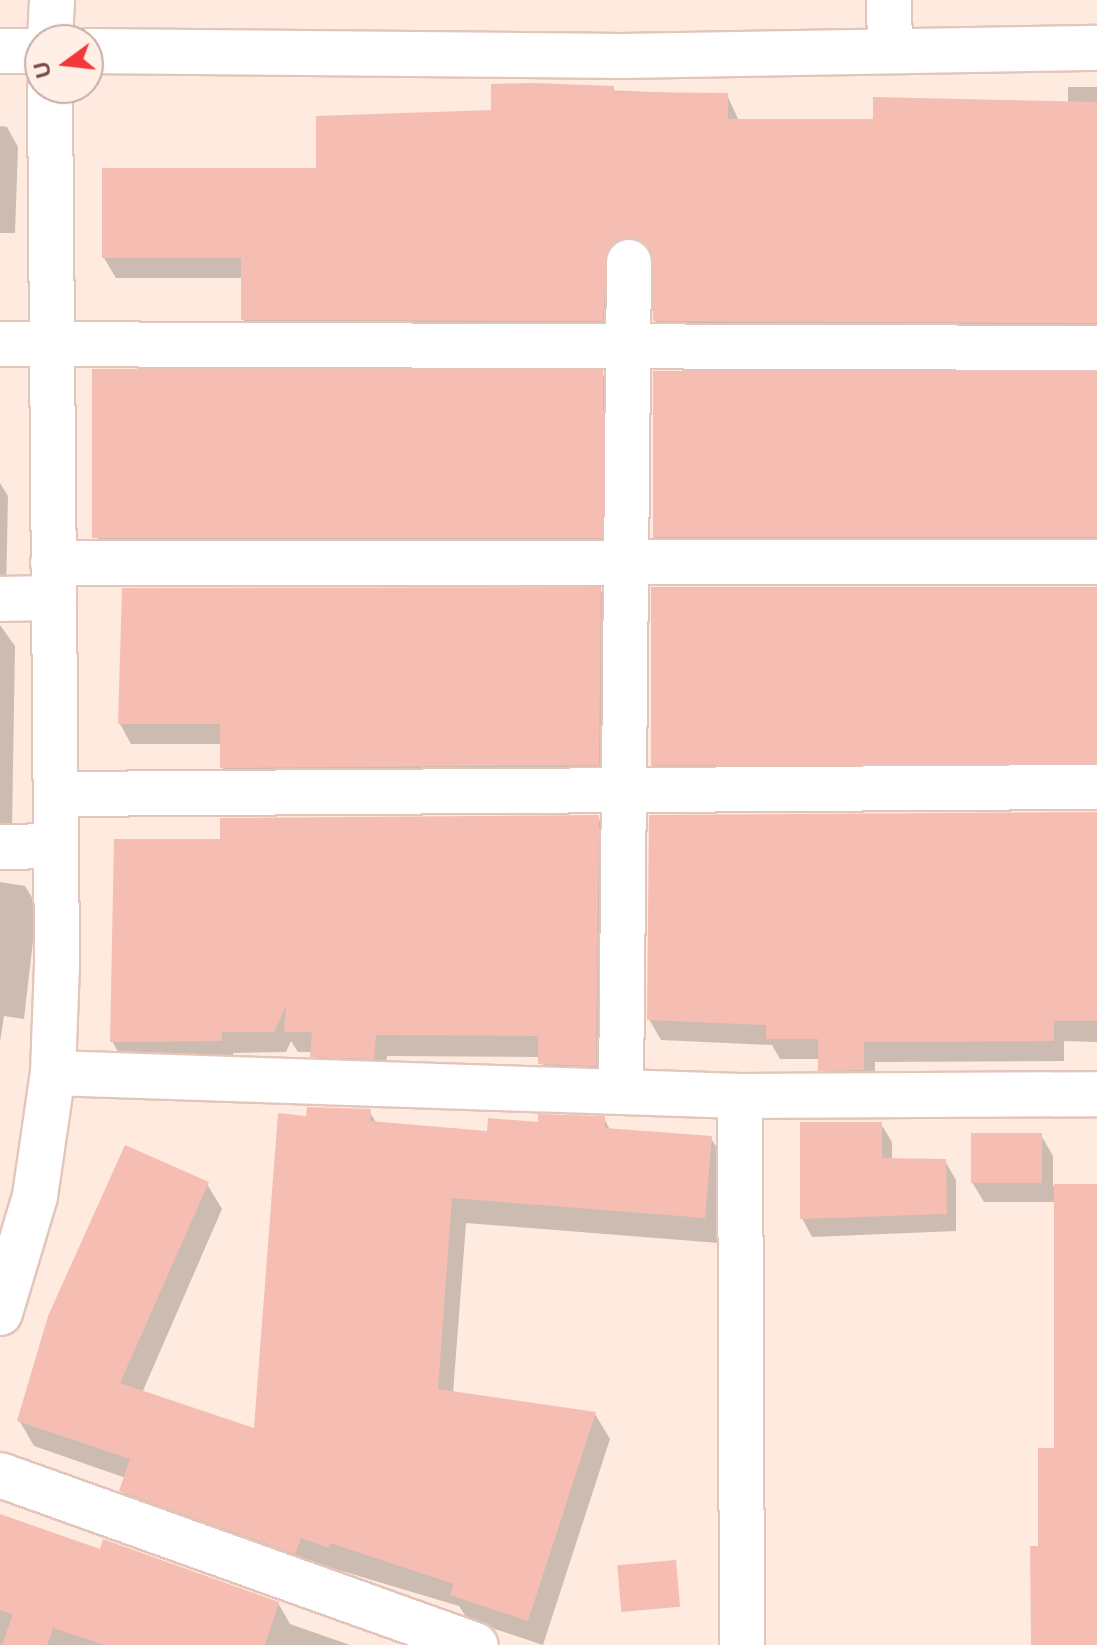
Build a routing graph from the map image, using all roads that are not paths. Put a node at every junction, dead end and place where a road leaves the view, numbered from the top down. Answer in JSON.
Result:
{"nodes":[{"id":1,"x":52,"y":0,"type":"edge"},
{"id":2,"x":889,"y":0,"type":"edge"},
{"id":3,"x":51,"y":24,"type":"edge"},
{"id":4,"x":890,"y":48,"type":"junction"},
{"id":5,"x":1097,"y":48,"type":"edge"},
{"id":6,"x":0,"y":51,"type":"edge"},
{"id":7,"x":24,"y":51,"type":"edge"},
{"id":8,"x":104,"y":51,"type":"edge"},
{"id":9,"x":50,"y":104,"type":"edge"},
{"id":10,"x":629,"y":262,"type":"dead end"},
{"id":11,"x":0,"y":344,"type":"edge"},
{"id":12,"x":51,"y":344,"type":"junction"},
{"id":13,"x":625,"y":348,"type":"junction"},
{"id":14,"x":1097,"y":348,"type":"edge"},
{"id":15,"x":1097,"y":562,"type":"edge"},
{"id":16,"x":626,"y":563,"type":"junction"},
{"id":17,"x":54,"y":580,"type":"junction"},
{"id":18,"x":0,"y":599,"type":"edge"},
{"id":19,"x":626,"y":787,"type":"junction"},
{"id":20,"x":1097,"y":787,"type":"edge"},
{"id":21,"x":56,"y":794,"type":"junction"},
{"id":22,"x":56,"y":846,"type":"junction"},
{"id":23,"x":0,"y":847,"type":"edge"},
{"id":24,"x":53,"y":1073,"type":"junction"},
{"id":25,"x":621,"y":1092,"type":"junction"},
{"id":26,"x":1097,"y":1094,"type":"edge"},
{"id":27,"x":740,"y":1096,"type":"junction"},
{"id":28,"x":0,"y":1313,"type":"edge"},
{"id":29,"x":0,"y":1475,"type":"edge"},
{"id":30,"x":475,"y":1645,"type":"edge"},
{"id":31,"x":742,"y":1645,"type":"edge"}],
"edges":[{"from":1,"to":3,"type":"street"},
{"from":2,"to":4,"type":"street"},
{"from":4,"to":5,"type":"street"},
{"from":4,"to":8,"type":"street"},
{"from":6,"to":7,"type":"street"},
{"from":9,"to":12,"type":"street"},
{"from":10,"to":13,"type":"street"},
{"from":11,"to":12,"type":"street"},
{"from":12,"to":13,"type":"street"},
{"from":12,"to":17,"type":"street"},
{"from":13,"to":14,"type":"street"},
{"from":13,"to":16,"type":"street"},
{"from":15,"to":16,"type":"street"},
{"from":16,"to":17,"type":"street"},
{"from":16,"to":19,"type":"street"},
{"from":17,"to":18,"type":"street"},
{"from":17,"to":21,"type":"street"},
{"from":19,"to":20,"type":"street"},
{"from":19,"to":21,"type":"street"},
{"from":19,"to":25,"type":"street"},
{"from":21,"to":22,"type":"street"},
{"from":22,"to":23,"type":"street"},
{"from":22,"to":24,"type":"street"},
{"from":24,"to":25,"type":"street"},
{"from":24,"to":28,"type":"street"},
{"from":25,"to":27,"type":"street"},
{"from":26,"to":27,"type":"street"},
{"from":27,"to":31,"type":"street"},
{"from":29,"to":30,"type":"street"}]}
